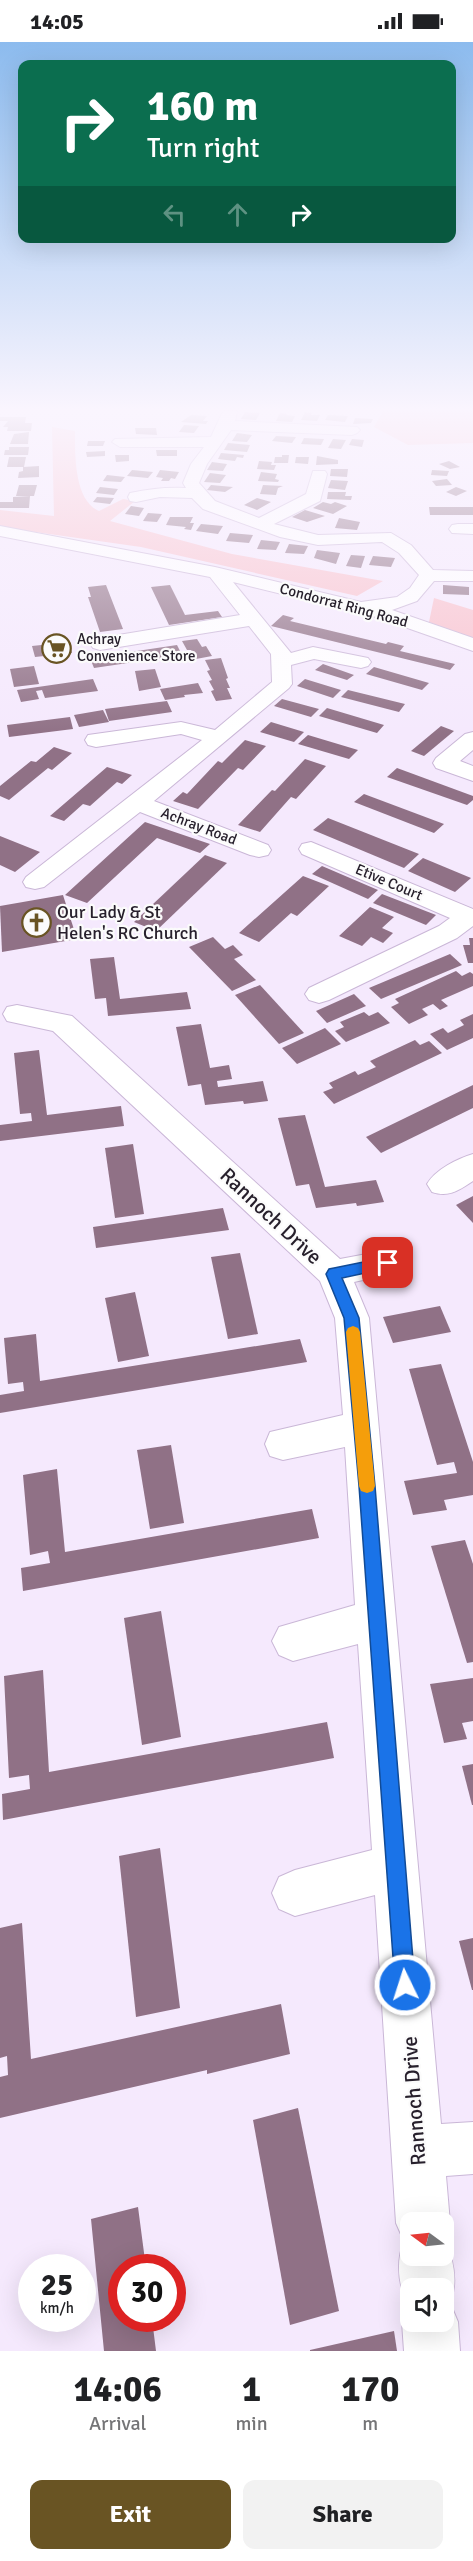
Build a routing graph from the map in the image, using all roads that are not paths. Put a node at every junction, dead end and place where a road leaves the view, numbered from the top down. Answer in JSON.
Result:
{"nodes":[{"id":1,"x":246,"y":519,"type":"edge"},
{"id":2,"x":270,"y":519,"type":"edge"},
{"id":3,"x":260,"y":524,"type":"junction"},
{"id":4,"x":0,"y":531,"type":"edge"},
{"id":5,"x":216,"y":572,"type":"junction"},
{"id":6,"x":473,"y":576,"type":"edge"},
{"id":7,"x":424,"y":584,"type":"junction"},
{"id":8,"x":293,"y":591,"type":"junction"},
{"id":9,"x":356,"y":605,"type":"junction"},
{"id":10,"x":249,"y":613,"type":"junction"},
{"id":11,"x":453,"y":636,"type":"junction"},
{"id":12,"x":100,"y":644,"type":"dead end"},
{"id":13,"x":473,"y":645,"type":"edge"},
{"id":14,"x":281,"y":662,"type":"junction"},
{"id":15,"x":361,"y":662,"type":"dead end"},
{"id":16,"x":218,"y":737,"type":"junction"},
{"id":17,"x":473,"y":739,"type":"edge"},
{"id":18,"x":96,"y":740,"type":"dead end"},
{"id":19,"x":473,"y":774,"type":"edge"},
{"id":20,"x":138,"y":803,"type":"junction"},
{"id":21,"x":311,"y":849,"type":"dead end"},
{"id":22,"x":259,"y":850,"type":"dead end"},
{"id":23,"x":35,"y":882,"type":"dead end"},
{"id":24,"x":470,"y":917,"type":"edge"},
{"id":25,"x":319,"y":994,"type":"dead end"},
{"id":26,"x":17,"y":1014,"type":"dead end"},
{"id":27,"x":473,"y":1166,"type":"edge"},
{"id":28,"x":442,"y":1184,"type":"dead end"},
{"id":29,"x":388,"y":1263,"type":"dead end"},
{"id":30,"x":334,"y":1274,"type":"junction"},
{"id":31,"x":362,"y":1427,"type":"junction"},
{"id":32,"x":283,"y":1444,"type":"dead end"},
{"id":33,"x":377,"y":1619,"type":"junction"},
{"id":34,"x":293,"y":1641,"type":"dead end"},
{"id":35,"x":396,"y":1867,"type":"junction"},
{"id":36,"x":295,"y":1893,"type":"dead end"},
{"id":37,"x":473,"y":2148,"type":"edge"},
{"id":38,"x":417,"y":2152,"type":"junction"},
{"id":39,"x":422,"y":2212,"type":"edge"},
{"id":40,"x":431,"y":2332,"type":"edge"},
{"id":41,"x":432,"y":2351,"type":"edge"}],
"edges":[{"from":1,"to":3,"type":"street"},
{"from":2,"to":3,"type":"street"},
{"from":3,"to":7,"type":"street"},
{"from":4,"to":5,"type":"street","name":"Condorrat Ring Road"},
{"from":5,"to":8,"type":"street","name":"Condorrat Ring Road"},
{"from":5,"to":10,"type":"street"},
{"from":6,"to":7,"type":"street"},
{"from":7,"to":9,"type":"street"},
{"from":7,"to":11,"type":"street"},
{"from":8,"to":9,"type":"street","name":"Condorrat Ring Road"},
{"from":8,"to":10,"type":"street"},
{"from":9,"to":11,"type":"street","name":"Condorrat Ring Road"},
{"from":10,"to":12,"type":"street"},
{"from":10,"to":14,"type":"street"},
{"from":11,"to":13,"type":"street","name":"Condorrat Ring Road"},
{"from":14,"to":15,"type":"street"},
{"from":14,"to":16,"type":"street","name":"Achray Road"},
{"from":16,"to":18,"type":"street"},
{"from":16,"to":20,"type":"street","name":"Achray Road"},
{"from":17,"to":19,"type":"street"},
{"from":20,"to":22,"type":"street","name":"Achray Road"},
{"from":20,"to":23,"type":"street","name":"Achray Road"},
{"from":21,"to":24,"type":"street","name":"Etive Court"},
{"from":24,"to":25,"type":"street","name":"Etive Court"},
{"from":26,"to":30,"type":"street","name":"Rannoch Drive"},
{"from":27,"to":28,"type":"street"},
{"from":29,"to":30,"type":"street"},
{"from":30,"to":31,"type":"street","name":"Rannoch Drive"},
{"from":31,"to":32,"type":"street"},
{"from":31,"to":33,"type":"street","name":"Rannoch Drive"},
{"from":33,"to":34,"type":"street"},
{"from":33,"to":35,"type":"street","name":"Rannoch Drive"},
{"from":35,"to":36,"type":"street"},
{"from":35,"to":38,"type":"street","name":"Rannoch Drive"},
{"from":37,"to":38,"type":"street"},
{"from":38,"to":39,"type":"street","name":"Rannoch Drive"},
{"from":40,"to":41,"type":"street"}]}
